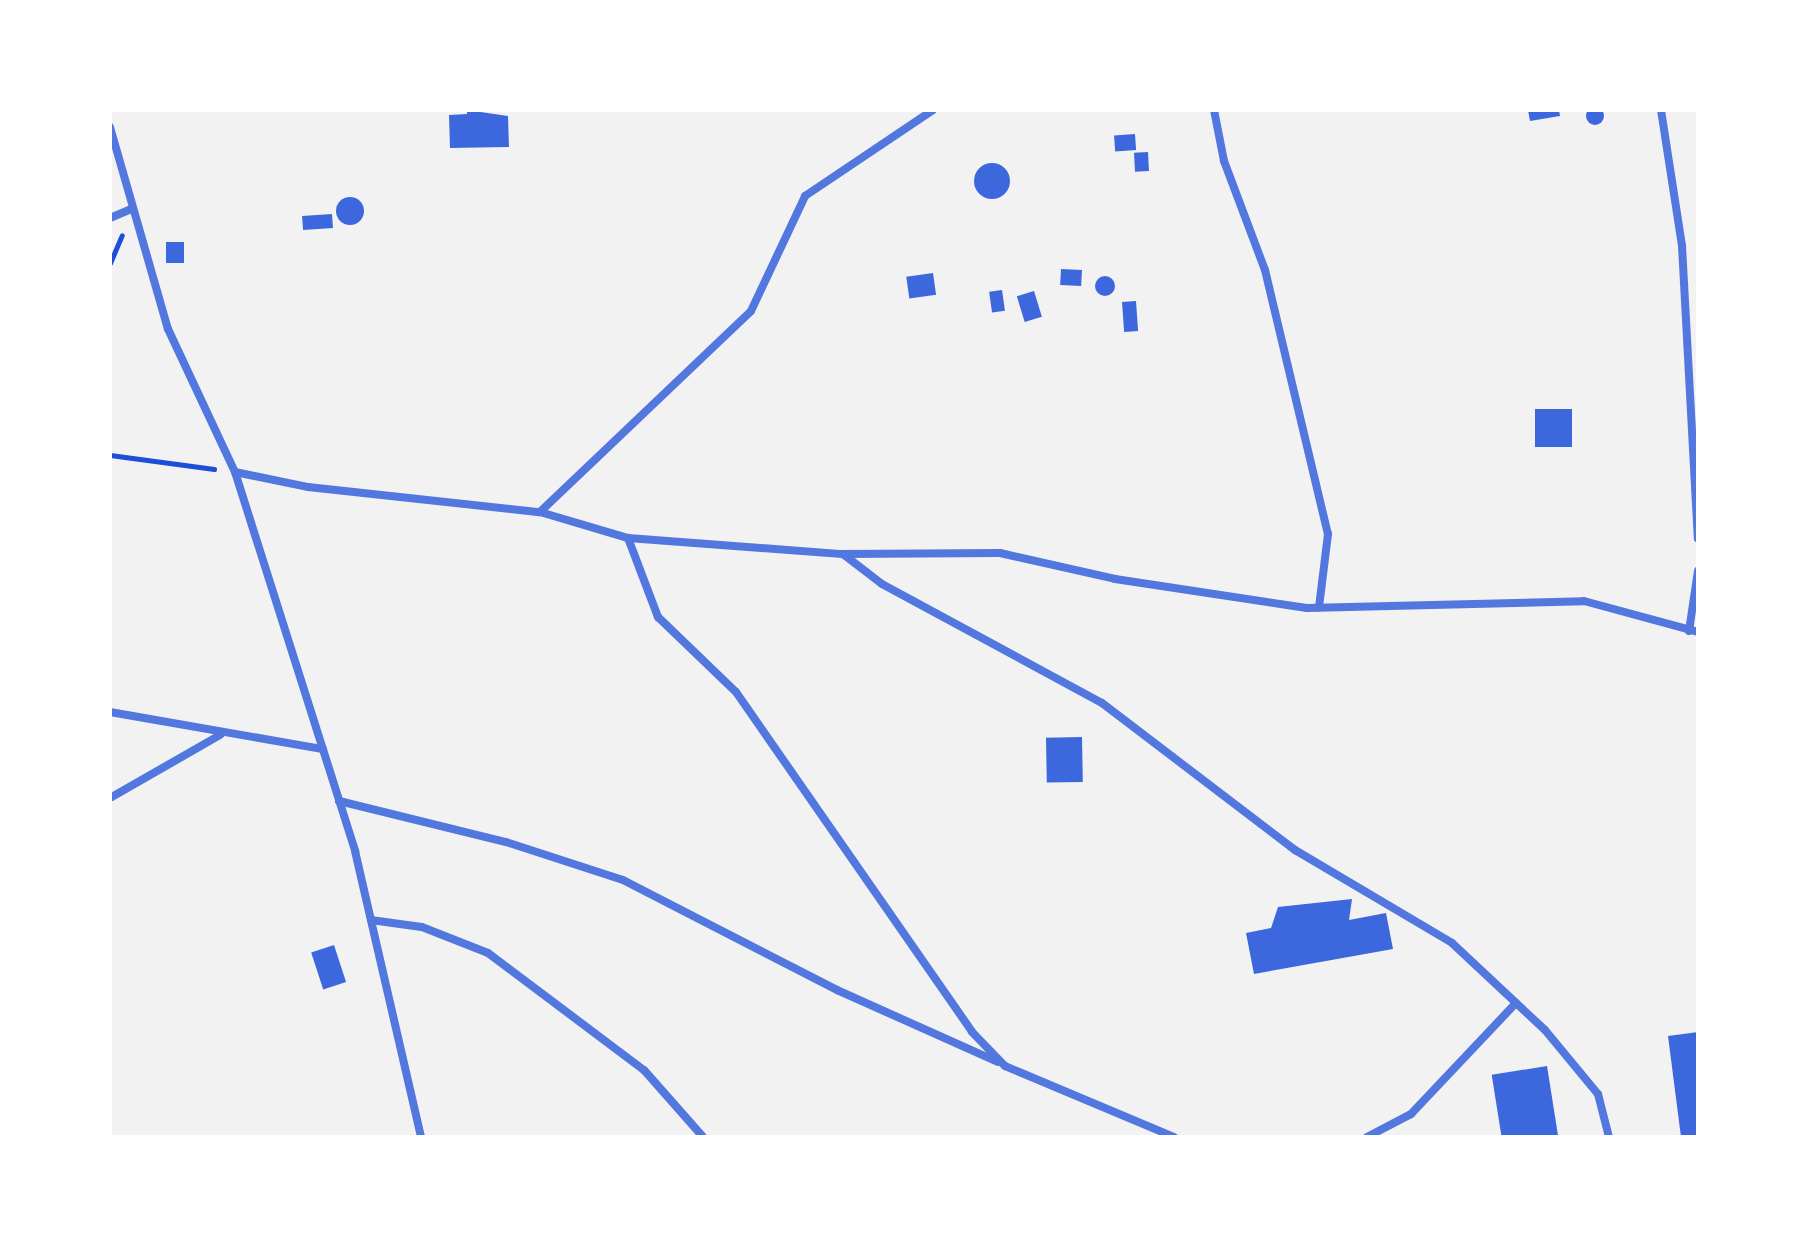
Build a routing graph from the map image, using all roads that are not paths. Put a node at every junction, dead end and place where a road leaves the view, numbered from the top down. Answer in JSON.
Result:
{"nodes":[{"id":1,"x":933,"y":110,"type":"edge"},
{"id":2,"x":1214,"y":110,"type":"edge"},
{"id":3,"x":1661,"y":110,"type":"edge"},
{"id":4,"x":110,"y":127,"type":"edge"},
{"id":5,"x":133,"y":208,"type":"junction"},
{"id":6,"x":110,"y":218,"type":"edge"},
{"id":7,"x":235,"y":472,"type":"junction"},
{"id":8,"x":540,"y":512,"type":"junction"},
{"id":9,"x":628,"y":538,"type":"junction"},
{"id":10,"x":1698,"y":539,"type":"edge"},
{"id":11,"x":842,"y":554,"type":"junction"},
{"id":12,"x":1698,"y":571,"type":"edge"},
{"id":13,"x":1319,"y":607,"type":"junction"},
{"id":14,"x":1694,"y":631,"type":"edge"},
{"id":15,"x":110,"y":712,"type":"edge"},
{"id":16,"x":221,"y":735,"type":"junction"},
{"id":17,"x":323,"y":749,"type":"junction"},
{"id":18,"x":110,"y":798,"type":"edge"},
{"id":19,"x":339,"y":801,"type":"junction"},
{"id":20,"x":371,"y":920,"type":"junction"},
{"id":21,"x":1516,"y":1003,"type":"junction"},
{"id":22,"x":1005,"y":1066,"type":"junction"},
{"id":23,"x":421,"y":1137,"type":"edge"},
{"id":24,"x":703,"y":1137,"type":"edge"},
{"id":25,"x":1174,"y":1137,"type":"edge"},
{"id":26,"x":1367,"y":1137,"type":"edge"},
{"id":27,"x":1609,"y":1137,"type":"edge"}],
"edges":[{"from":1,"to":8,"type":"street"},
{"from":2,"to":13,"type":"street"},
{"from":3,"to":10,"type":"street"},
{"from":4,"to":5,"type":"street"},
{"from":5,"to":6,"type":"street"},
{"from":5,"to":7,"type":"street"},
{"from":7,"to":8,"type":"street"},
{"from":7,"to":17,"type":"street"},
{"from":8,"to":9,"type":"street"},
{"from":9,"to":11,"type":"street"},
{"from":9,"to":22,"type":"street"},
{"from":11,"to":13,"type":"street"},
{"from":11,"to":21,"type":"street"},
{"from":12,"to":14,"type":"street"},
{"from":13,"to":14,"type":"street"},
{"from":15,"to":16,"type":"street"},
{"from":16,"to":17,"type":"street"},
{"from":16,"to":18,"type":"street"},
{"from":17,"to":19,"type":"street"},
{"from":19,"to":20,"type":"street"},
{"from":19,"to":22,"type":"street"},
{"from":20,"to":23,"type":"street"},
{"from":20,"to":24,"type":"street"},
{"from":21,"to":26,"type":"street"},
{"from":21,"to":27,"type":"street"},
{"from":22,"to":25,"type":"street"}]}
